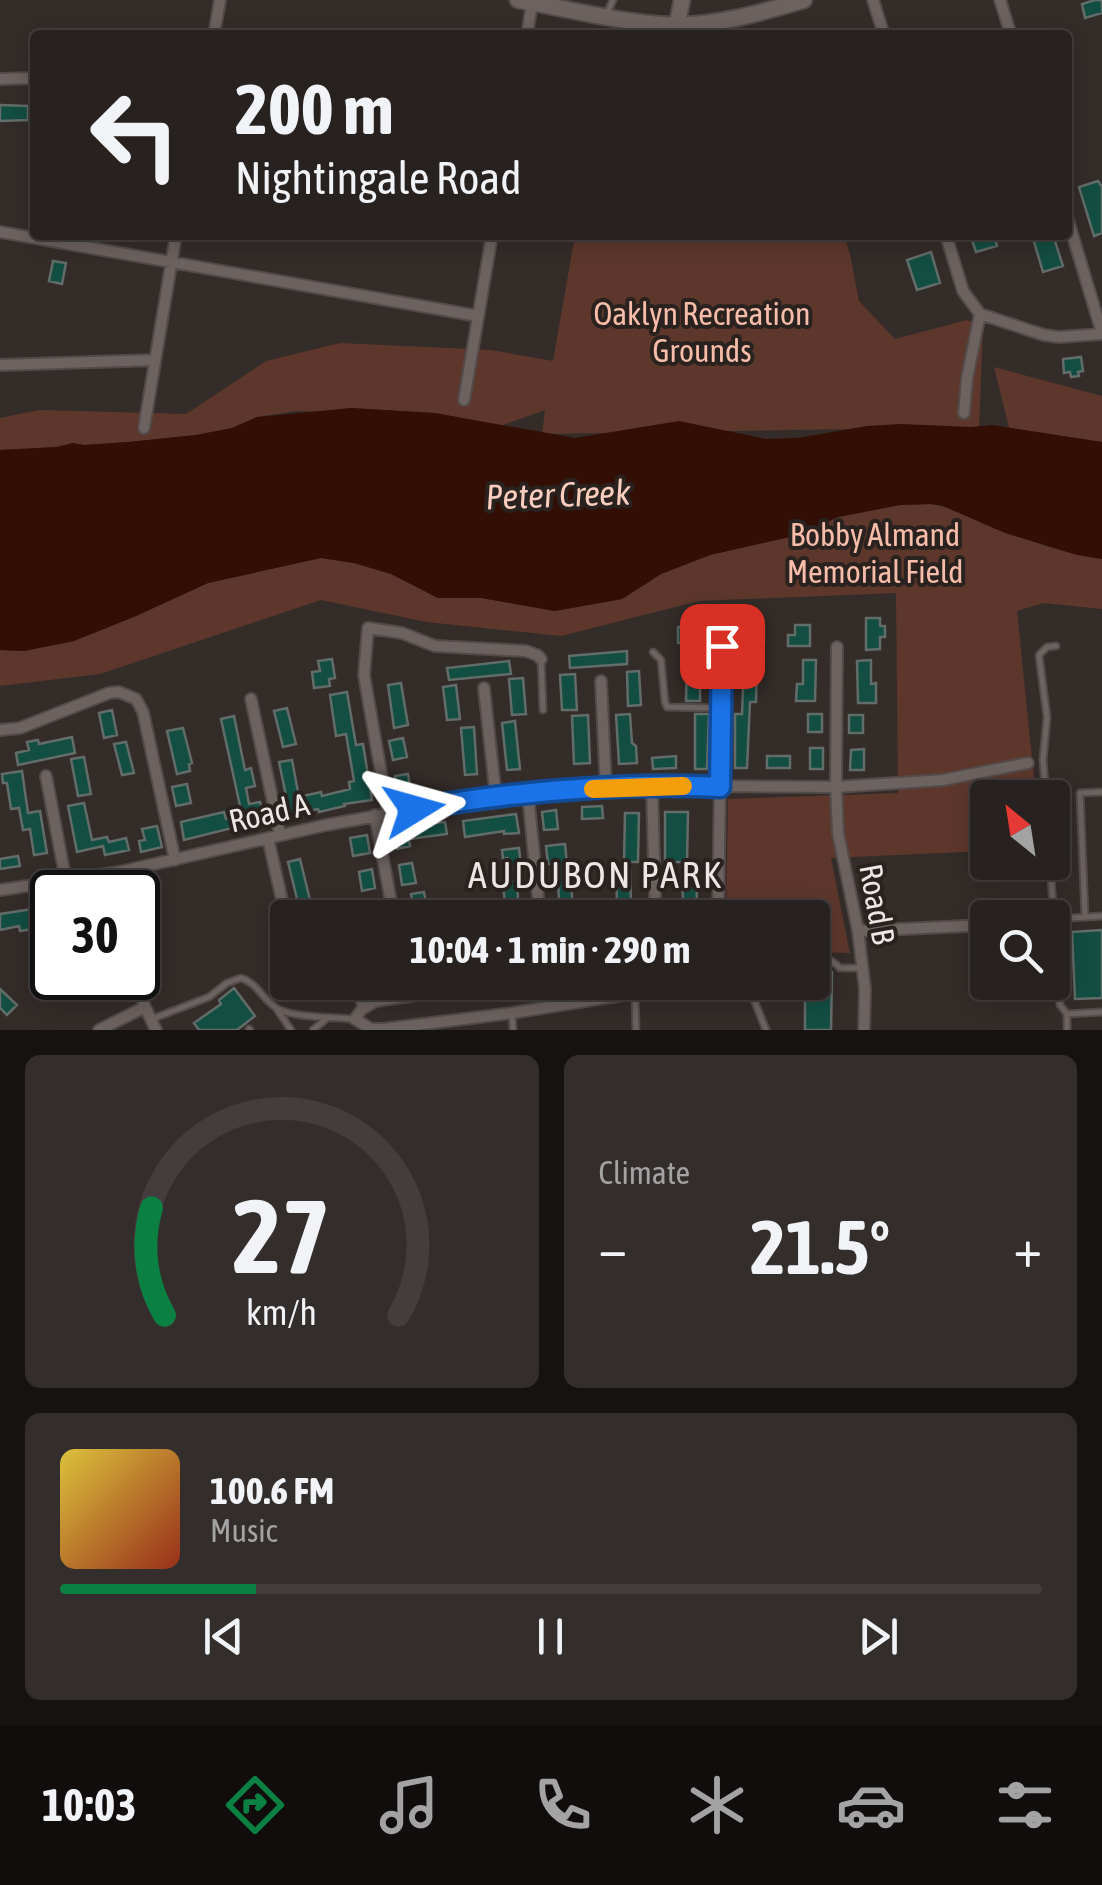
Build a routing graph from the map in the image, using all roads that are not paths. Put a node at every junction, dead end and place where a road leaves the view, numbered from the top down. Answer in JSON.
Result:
{"nodes":[{"id":1,"x":220,"y":0,"type":"edge"},
{"id":2,"x":613,"y":0,"type":"edge"},
{"id":3,"x":682,"y":0,"type":"edge"},
{"id":4,"x":804,"y":0,"type":"edge"},
{"id":5,"x":873,"y":0,"type":"edge"},
{"id":6,"x":1000,"y":0,"type":"edge"},
{"id":7,"x":525,"y":1,"type":"edge"},
{"id":8,"x":606,"y":16,"type":"junction"},
{"id":9,"x":677,"y":25,"type":"junction"},
{"id":10,"x":215,"y":30,"type":"edge"},
{"id":11,"x":527,"y":30,"type":"edge"},
{"id":12,"x":882,"y":30,"type":"edge"},
{"id":13,"x":1009,"y":30,"type":"edge"},
{"id":14,"x":30,"y":78,"type":"edge"},
{"id":15,"x":0,"y":79,"type":"edge"},
{"id":16,"x":0,"y":232,"type":"edge"},
{"id":17,"x":1072,"y":233,"type":"edge"},
{"id":18,"x":30,"y":237,"type":"edge"},
{"id":19,"x":45,"y":240,"type":"edge"},
{"id":20,"x":175,"y":240,"type":"edge"},
{"id":21,"x":491,"y":240,"type":"edge"},
{"id":22,"x":948,"y":240,"type":"edge"},
{"id":23,"x":170,"y":262,"type":"junction"},
{"id":24,"x":980,"y":314,"type":"junction"},
{"id":25,"x":478,"y":316,"type":"junction"},
{"id":26,"x":1102,"y":334,"type":"edge"},
{"id":27,"x":155,"y":360,"type":"junction"},
{"id":28,"x":0,"y":364,"type":"edge"},
{"id":29,"x":464,"y":400,"type":"dead end"},
{"id":30,"x":964,"y":412,"type":"dead end"},
{"id":31,"x":144,"y":428,"type":"dead end"},
{"id":32,"x":722,"y":646,"type":"dead end"},
{"id":33,"x":1056,"y":646,"type":"dead end"},
{"id":34,"x":836,"y":647,"type":"dead end"},
{"id":35,"x":653,"y":652,"type":"dead end"},
{"id":36,"x":540,"y":659,"type":"joint"},
{"id":37,"x":601,"y":680,"type":"dead end"},
{"id":38,"x":484,"y":688,"type":"dead end"},
{"id":39,"x":250,"y":698,"type":"dead end"},
{"id":40,"x":721,"y":708,"type":"junction"},
{"id":41,"x":544,"y":710,"type":"dead end"},
{"id":42,"x":0,"y":730,"type":"edge"},
{"id":43,"x":1028,"y":763,"type":"dead end"},
{"id":44,"x":46,"y":776,"type":"dead end"},
{"id":45,"x":1045,"y":780,"type":"edge"},
{"id":46,"x":652,"y":787,"type":"junction"},
{"id":47,"x":720,"y":787,"type":"junction"},
{"id":48,"x":836,"y":787,"type":"junction"},
{"id":49,"x":606,"y":788,"type":"junction"},
{"id":50,"x":1102,"y":792,"type":"edge"},
{"id":51,"x":528,"y":794,"type":"junction"},
{"id":52,"x":496,"y":798,"type":"junction"},
{"id":53,"x":388,"y":813,"type":"junction"},
{"id":54,"x":375,"y":815,"type":"junction"},
{"id":55,"x":280,"y":835,"type":"junction"},
{"id":56,"x":268,"y":838,"type":"junction"},
{"id":57,"x":176,"y":860,"type":"junction"},
{"id":58,"x":64,"y":870,"type":"edge"},
{"id":59,"x":128,"y":870,"type":"edge"},
{"id":60,"x":30,"y":886,"type":"edge"},
{"id":61,"x":0,"y":890,"type":"edge"},
{"id":62,"x":654,"y":896,"type":"dead end"},
{"id":63,"x":282,"y":900,"type":"edge"},
{"id":64,"x":391,"y":900,"type":"edge"},
{"id":65,"x":538,"y":900,"type":"edge"},
{"id":66,"x":718,"y":900,"type":"edge"},
{"id":67,"x":1085,"y":916,"type":"junction"},
{"id":68,"x":1102,"y":916,"type":"edge"},
{"id":69,"x":1070,"y":917,"type":"edge"},
{"id":70,"x":970,"y":925,"type":"edge"},
{"id":71,"x":858,"y":931,"type":"junction"},
{"id":72,"x":830,"y":960,"type":"edge"},
{"id":73,"x":863,"y":968,"type":"junction"},
{"id":74,"x":143,"y":1000,"type":"edge"},
{"id":75,"x":355,"y":1000,"type":"edge"},
{"id":76,"x":380,"y":1000,"type":"edge"},
{"id":77,"x":595,"y":1000,"type":"edge"},
{"id":78,"x":636,"y":1000,"type":"edge"},
{"id":79,"x":755,"y":1000,"type":"edge"},
{"id":80,"x":1060,"y":1000,"type":"edge"},
{"id":81,"x":145,"y":1007,"type":"junction"},
{"id":82,"x":275,"y":1007,"type":"junction"},
{"id":83,"x":512,"y":1012,"type":"junction"},
{"id":84,"x":1102,"y":1012,"type":"edge"},
{"id":85,"x":358,"y":1014,"type":"junction"},
{"id":86,"x":1066,"y":1014,"type":"junction"},
{"id":87,"x":328,"y":1017,"type":"junction"},
{"id":88,"x":153,"y":1025,"type":"edge"},
{"id":89,"x":435,"y":1027,"type":"edge"},
{"id":90,"x":99,"y":1030,"type":"edge"},
{"id":91,"x":292,"y":1030,"type":"edge"},
{"id":92,"x":313,"y":1030,"type":"edge"},
{"id":93,"x":513,"y":1030,"type":"edge"},
{"id":94,"x":636,"y":1030,"type":"edge"},
{"id":95,"x":766,"y":1030,"type":"edge"},
{"id":96,"x":864,"y":1030,"type":"edge"},
{"id":97,"x":1068,"y":1030,"type":"edge"}],
"edges":[{"from":1,"to":10,"type":"street"},
{"from":2,"to":8,"type":"lane"},
{"from":3,"to":9,"type":"street"},
{"from":4,"to":9,"type":"street"},
{"from":5,"to":12,"type":"street"},
{"from":6,"to":13,"type":"street"},
{"from":7,"to":8,"type":"street"},
{"from":7,"to":11,"type":"street"},
{"from":8,"to":9,"type":"street"},
{"from":14,"to":15,"type":"street"},
{"from":16,"to":18,"type":"street"},
{"from":17,"to":26,"type":"street"},
{"from":19,"to":23,"type":"street"},
{"from":20,"to":23,"type":"street"},
{"from":21,"to":25,"type":"street"},
{"from":22,"to":24,"type":"street"},
{"from":23,"to":25,"type":"street"},
{"from":23,"to":27,"type":"street"},
{"from":24,"to":26,"type":"street"},
{"from":24,"to":30,"type":"street"},
{"from":25,"to":29,"type":"street"},
{"from":27,"to":28,"type":"street"},
{"from":27,"to":31,"type":"street"},
{"from":32,"to":40,"type":"street"},
{"from":33,"to":45,"type":"lane"},
{"from":34,"to":48,"type":"street","name":"Road B"},
{"from":35,"to":40,"type":"lane"},
{"from":36,"to":41,"type":"lane"},
{"from":36,"to":53,"type":"street"},
{"from":37,"to":49,"type":"street"},
{"from":38,"to":52,"type":"street"},
{"from":39,"to":55,"type":"street"},
{"from":40,"to":47,"type":"street"},
{"from":42,"to":57,"type":"street"},
{"from":43,"to":48,"type":"street","name":"Road A"},
{"from":44,"to":58,"type":"street"},
{"from":46,"to":47,"type":"street","name":"Road A"},
{"from":46,"to":49,"type":"street","name":"Road A"},
{"from":46,"to":62,"type":"street"},
{"from":47,"to":48,"type":"street","name":"Road A"},
{"from":47,"to":66,"type":"street"},
{"from":48,"to":71,"type":"street","name":"Road B"},
{"from":49,"to":51,"type":"street","name":"Road A"},
{"from":50,"to":67,"type":"lane"},
{"from":51,"to":52,"type":"street","name":"Road A"},
{"from":51,"to":65,"type":"street"},
{"from":52,"to":53,"type":"street","name":"Road A"},
{"from":53,"to":54,"type":"street","name":"Road A"},
{"from":54,"to":55,"type":"street","name":"Road A"},
{"from":54,"to":64,"type":"street"},
{"from":55,"to":56,"type":"street","name":"Road A"},
{"from":56,"to":57,"type":"street","name":"Road A"},
{"from":56,"to":63,"type":"street"},
{"from":57,"to":59,"type":"street","name":"Road A"},
{"from":60,"to":61,"type":"street","name":"Road A"},
{"from":67,"to":68,"type":"lane"},
{"from":67,"to":69,"type":"lane"},
{"from":70,"to":71,"type":"street"},
{"from":71,"to":73,"type":"street","name":"Road B"},
{"from":72,"to":73,"type":"lane"},
{"from":73,"to":96,"type":"street","name":"Road B"},
{"from":74,"to":81,"type":"street"},
{"from":75,"to":85,"type":"lane"},
{"from":76,"to":85,"type":"street"},
{"from":77,"to":83,"type":"street"},
{"from":78,"to":94,"type":"lane"},
{"from":79,"to":95,"type":"lane"},
{"from":80,"to":86,"type":"lane"},
{"from":81,"to":88,"type":"street"},
{"from":81,"to":90,"type":"street"},
{"from":82,"to":87,"type":"lane"},
{"from":82,"to":88,"type":"lane"},
{"from":82,"to":91,"type":"lane"},
{"from":83,"to":89,"type":"street"},
{"from":83,"to":93,"type":"lane"},
{"from":84,"to":86,"type":"lane"},
{"from":85,"to":87,"type":"lane"},
{"from":85,"to":89,"type":"street"},
{"from":86,"to":97,"type":"lane"},
{"from":87,"to":92,"type":"lane"}]}
